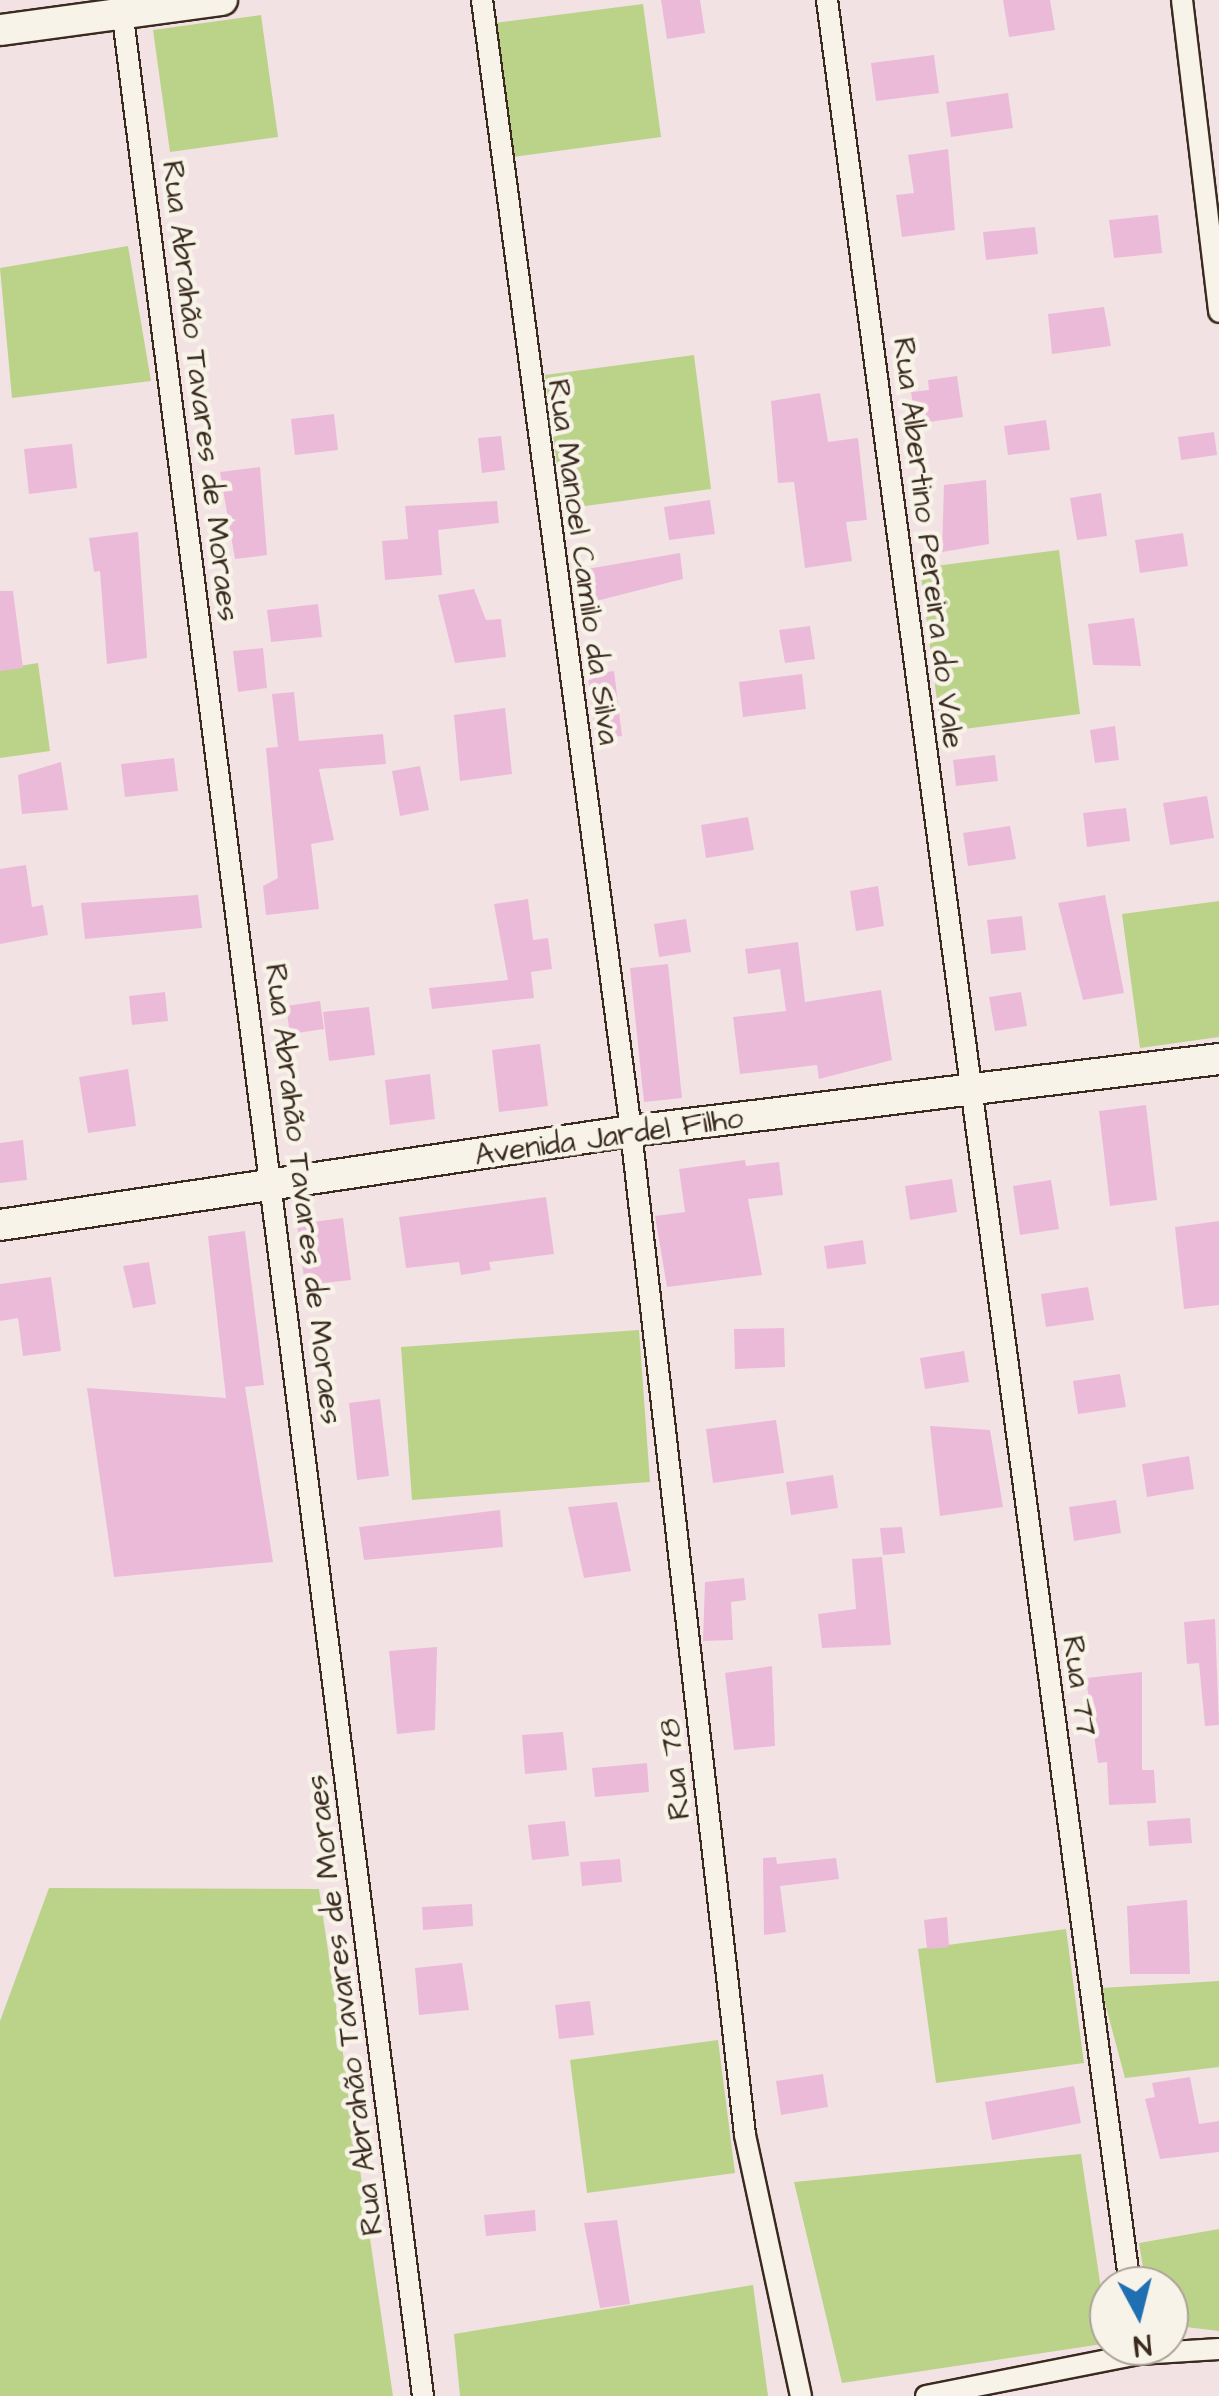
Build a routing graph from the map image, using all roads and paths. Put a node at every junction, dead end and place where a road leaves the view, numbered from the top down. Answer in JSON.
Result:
{"nodes":[{"id":1,"x":222,"y":0,"type":"edge"},
{"id":2,"x":482,"y":0,"type":"edge"},
{"id":3,"x":828,"y":0,"type":"edge"},
{"id":4,"x":1182,"y":0,"type":"edge"},
{"id":5,"x":122,"y":7,"type":"edge"},
{"id":6,"x":0,"y":30,"type":"edge"},
{"id":7,"x":1219,"y":312,"type":"edge"},
{"id":8,"x":1219,"y":1059,"type":"edge"},
{"id":9,"x":969,"y":1094,"type":"junction"},
{"id":10,"x":632,"y":1131,"type":"junction"},
{"id":11,"x":270,"y":1188,"type":"junction"},
{"id":12,"x":0,"y":1225,"type":"edge"},
{"id":13,"x":1127,"y":2266,"type":"edge"},
{"id":14,"x":1189,"y":2349,"type":"edge"},
{"id":15,"x":1219,"y":2349,"type":"edge"},
{"id":16,"x":1089,"y":2361,"type":"edge"},
{"id":17,"x":423,"y":2396,"type":"edge"},
{"id":18,"x":800,"y":2396,"type":"edge"},
{"id":19,"x":926,"y":2396,"type":"edge"}],
"edges":[{"from":1,"to":5,"type":"main road"},
{"from":2,"to":10,"type":"street","name":"Rua Manoel Camilo da Silva"},
{"from":3,"to":9,"type":"street","name":"Rua Albertino Pereira do Vale"},
{"from":4,"to":7,"type":"street"},
{"from":5,"to":6,"type":"main road"},
{"from":5,"to":11,"type":"street","name":"Rua Abrahão Tavares de Moraes"},
{"from":8,"to":9,"type":"main road","name":"Avenida Jardel Filho"},
{"from":9,"to":10,"type":"main road","name":"Avenida Jardel Filho"},
{"from":9,"to":13,"type":"street","name":"Rua 77"},
{"from":10,"to":11,"type":"main road","name":"Avenida Jardel Filho"},
{"from":10,"to":18,"type":"street","name":"Rua 78"},
{"from":11,"to":12,"type":"main road","name":"Avenida Jardel Filho"},
{"from":11,"to":17,"type":"street","name":"Rua Abrahão Tavares de Moraes"},
{"from":14,"to":15,"type":"street"},
{"from":16,"to":19,"type":"street"}]}
